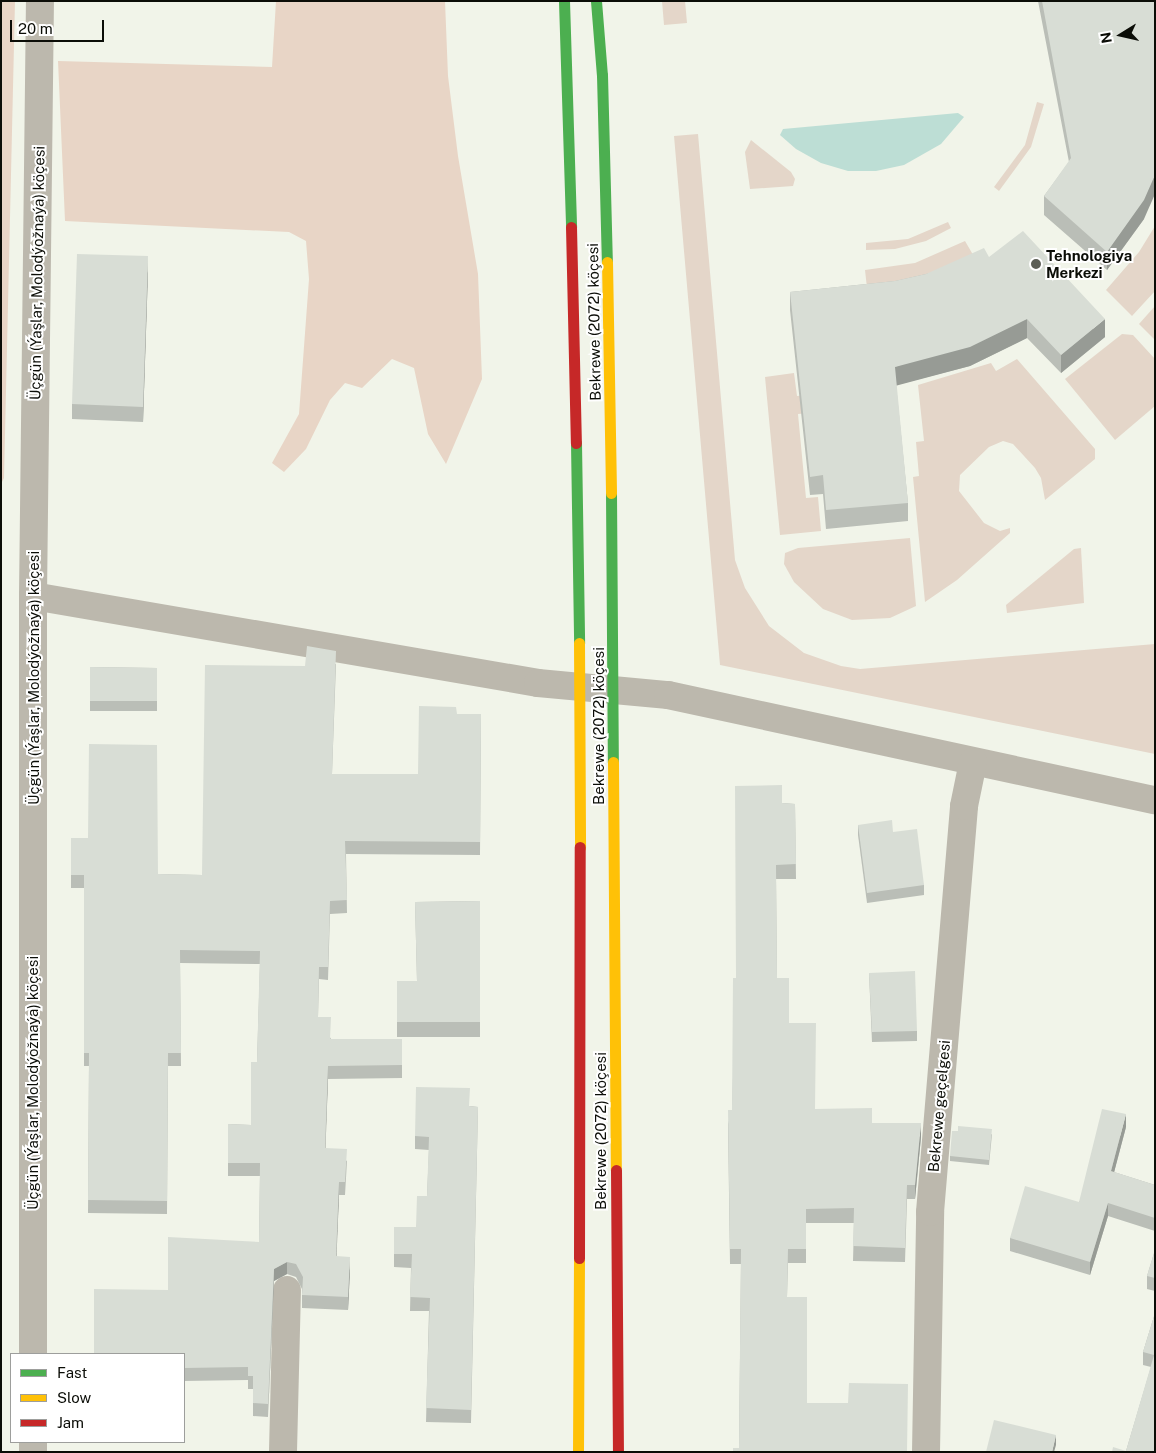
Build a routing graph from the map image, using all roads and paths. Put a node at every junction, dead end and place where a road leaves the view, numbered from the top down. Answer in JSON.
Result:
{"nodes":[{"id":1,"x":40,"y":1,"type":"edge"},
{"id":2,"x":564,"y":1,"type":"edge"},
{"id":3,"x":596,"y":1,"type":"edge"},
{"id":4,"x":34,"y":596,"type":"junction"},
{"id":5,"x":580,"y":686,"type":"junction"},
{"id":6,"x":614,"y":689,"type":"junction"},
{"id":7,"x":973,"y":762,"type":"junction"},
{"id":8,"x":1155,"y":800,"type":"edge"},
{"id":9,"x":287,"y":1290,"type":"dead end"},
{"id":10,"x":33,"y":1353,"type":"edge"},
{"id":11,"x":283,"y":1452,"type":"edge"},
{"id":12,"x":578,"y":1452,"type":"edge"},
{"id":13,"x":618,"y":1452,"type":"edge"},
{"id":14,"x":926,"y":1452,"type":"edge"}],
"edges":[{"from":1,"to":4,"type":"street","name":"Üçgün (Ýaşlar, Molodýožnaýa) köçesi"},
{"from":2,"to":5,"type":"main road","name":"Bekrewe (2072) köçesi"},
{"from":3,"to":6,"type":"main road","name":"Bekrewe (2072) köçesi"},
{"from":4,"to":5,"type":"street"},
{"from":4,"to":10,"type":"street","name":"Üçgün (Ýaşlar, Molodýožnaýa) köçesi"},
{"from":5,"to":6,"type":"street"},
{"from":5,"to":12,"type":"main road","name":"Bekrewe (2072) köçesi"},
{"from":6,"to":7,"type":"street"},
{"from":6,"to":13,"type":"main road","name":"Bekrewe (2072) köçesi"},
{"from":7,"to":8,"type":"street"},
{"from":7,"to":14,"type":"street","name":"Bekrewe geçelgesi"},
{"from":9,"to":11,"type":"street"}]}
